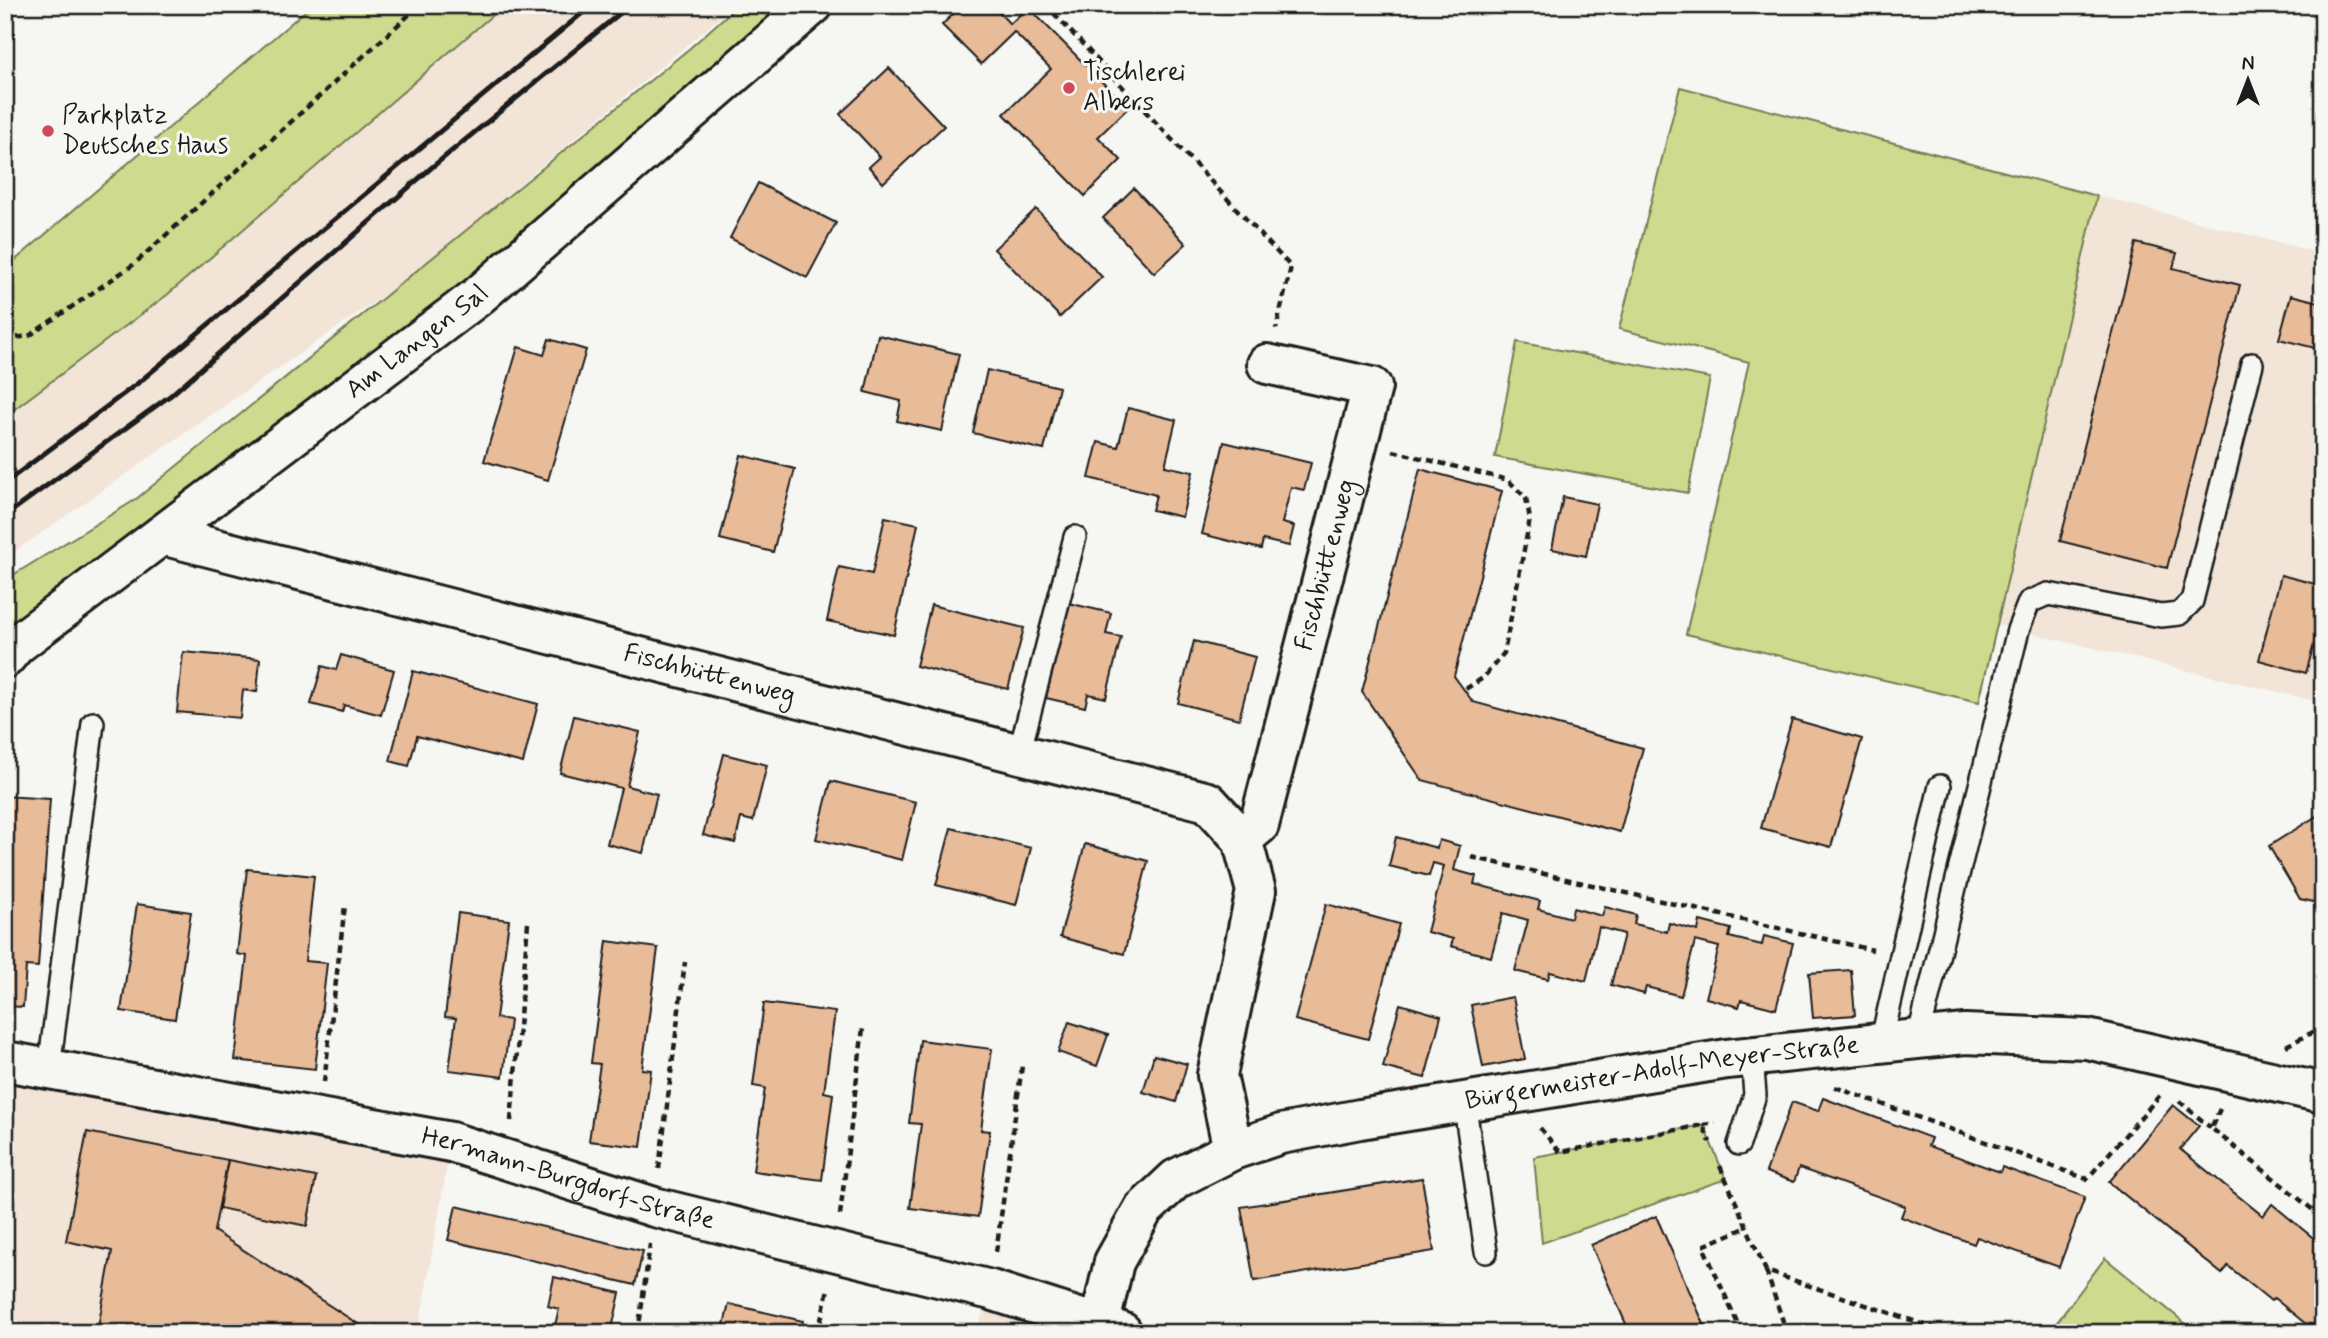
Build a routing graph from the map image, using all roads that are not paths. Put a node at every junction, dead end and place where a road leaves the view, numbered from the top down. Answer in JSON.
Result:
{"nodes":[{"id":1,"x":813,"y":5,"type":"edge"},
{"id":2,"x":1267,"y":364,"type":"road end"},
{"id":3,"x":2252,"y":364,"type":"dead end"},
{"id":4,"x":162,"y":535,"type":"junction"},
{"id":5,"x":1075,"y":537,"type":"dead end"},
{"id":6,"x":5,"y":658,"type":"edge"},
{"id":7,"x":93,"y":723,"type":"dead end"},
{"id":8,"x":1019,"y":754,"type":"junction"},
{"id":9,"x":1940,"y":786,"type":"dead end"},
{"id":10,"x":1242,"y":839,"type":"junction"},
{"id":11,"x":1918,"y":1039,"type":"junction"},
{"id":12,"x":1881,"y":1043,"type":"junction"},
{"id":13,"x":1752,"y":1057,"type":"junction"},
{"id":14,"x":5,"y":1061,"type":"edge"},
{"id":15,"x":50,"y":1069,"type":"junction"},
{"id":16,"x":2323,"y":1093,"type":"edge"},
{"id":17,"x":1464,"y":1100,"type":"junction"},
{"id":18,"x":1739,"y":1144,"type":"dead end"},
{"id":19,"x":1233,"y":1150,"type":"junction"},
{"id":20,"x":1486,"y":1252,"type":"dead end"},
{"id":21,"x":1112,"y":1328,"type":"edge"}],
"edges":[{"from":1,"to":4,"type":"street","name":"Am Langen Sal"},
{"from":2,"to":10,"type":"street","name":"Fischbüttenweg"},
{"from":3,"to":11,"type":"lane"},
{"from":4,"to":6,"type":"street","name":"Am Langen Sal"},
{"from":4,"to":8,"type":"street","name":"Fischbüttenweg"},
{"from":5,"to":8,"type":"lane"},
{"from":7,"to":15,"type":"lane"},
{"from":8,"to":10,"type":"street","name":"Fischbüttenweg"},
{"from":9,"to":12,"type":"lane"},
{"from":10,"to":19,"type":"street","name":"Fischbüttenweg"},
{"from":11,"to":12,"type":"street","name":"Bürgermeister-Adolf-Meyer-Straße"},
{"from":11,"to":16,"type":"street","name":"Bürgermeister-Adolf-Meyer-Straße"},
{"from":12,"to":13,"type":"street","name":"Bürgermeister-Adolf-Meyer-Straße"},
{"from":13,"to":17,"type":"street","name":"Bürgermeister-Adolf-Meyer-Straße"},
{"from":13,"to":18,"type":"lane"},
{"from":14,"to":15,"type":"street","name":"Hermann-Burgdorf-Straße"},
{"from":15,"to":21,"type":"street","name":"Hermann-Burgdorf-Straße"},
{"from":17,"to":19,"type":"street","name":"Bürgermeister-Adolf-Meyer-Straße"},
{"from":17,"to":20,"type":"lane"},
{"from":19,"to":21,"type":"street","name":"Bürgermeister-Adolf-Meyer-Straße"}]}
